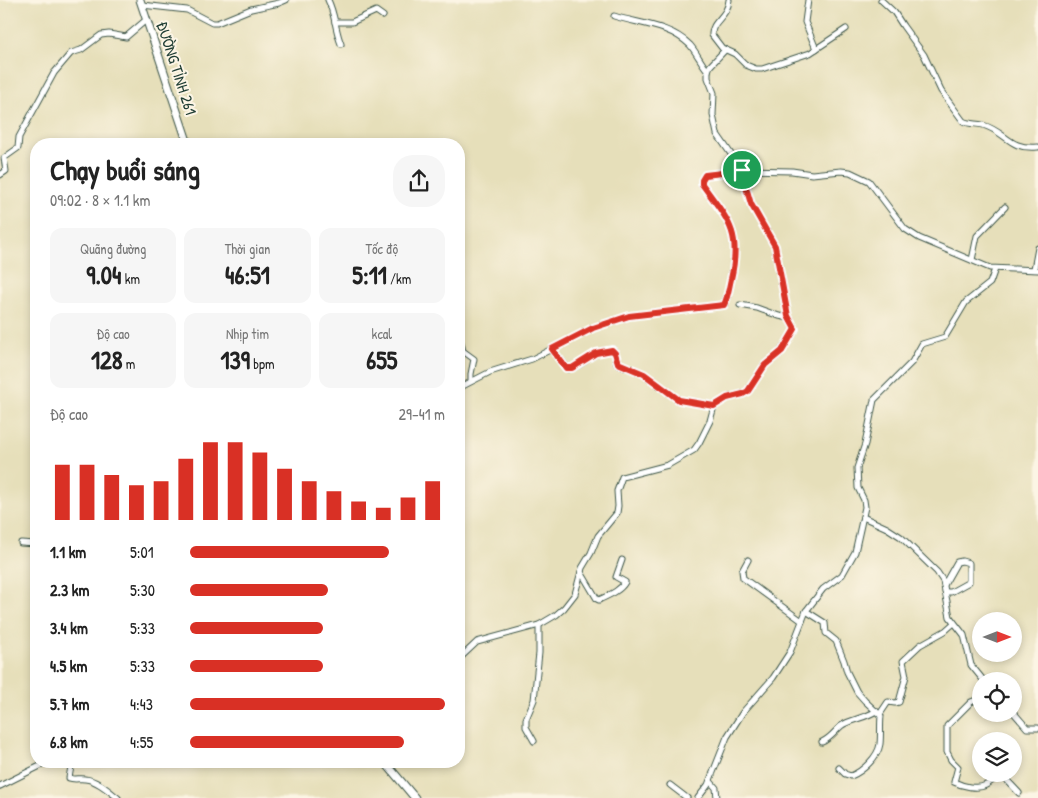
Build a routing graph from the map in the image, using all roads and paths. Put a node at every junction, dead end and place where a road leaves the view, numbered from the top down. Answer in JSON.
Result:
{"nodes":[{"id":1,"x":286,"y":0,"type":"edge"},
{"id":2,"x":328,"y":0,"type":"edge"},
{"id":3,"x":729,"y":0,"type":"edge"},
{"id":4,"x":808,"y":0,"type":"edge"},
{"id":5,"x":881,"y":0,"type":"edge"},
{"id":6,"x":141,"y":3,"type":"edge"},
{"id":7,"x":383,"y":16,"type":"dead end"},
{"id":8,"x":614,"y":16,"type":"dead end"},
{"id":9,"x":146,"y":20,"type":"junction"},
{"id":10,"x":335,"y":22,"type":"junction"},
{"id":11,"x":846,"y":29,"type":"dead end"},
{"id":12,"x":341,"y":44,"type":"dead end"},
{"id":13,"x":816,"y":49,"type":"junction"},
{"id":14,"x":725,"y":50,"type":"junction"},
{"id":15,"x":708,"y":71,"type":"junction"},
{"id":16,"x":186,"y":138,"type":"edge"},
{"id":17,"x":1038,"y":147,"type":"edge"},
{"id":18,"x":741,"y":168,"type":"junction"},
{"id":19,"x":0,"y":174,"type":"edge"},
{"id":20,"x":1005,"y":207,"type":"dead end"},
{"id":21,"x":1038,"y":248,"type":"edge"},
{"id":22,"x":972,"y":260,"type":"junction"},
{"id":23,"x":995,"y":269,"type":"junction"},
{"id":24,"x":1036,"y":270,"type":"edge"},
{"id":25,"x":740,"y":305,"type":"dead end"},
{"id":26,"x":789,"y":318,"type":"junction"},
{"id":27,"x":552,"y":349,"type":"junction"},
{"id":28,"x":465,"y":352,"type":"edge"},
{"id":29,"x":471,"y":382,"type":"junction"},
{"id":30,"x":465,"y":385,"type":"edge"},
{"id":31,"x":714,"y":406,"type":"junction"},
{"id":32,"x":864,"y":517,"type":"junction"},
{"id":33,"x":21,"y":543,"type":"dead end"},
{"id":34,"x":30,"y":544,"type":"edge"},
{"id":35,"x":622,"y":560,"type":"dead end"},
{"id":36,"x":748,"y":560,"type":"dead end"},
{"id":37,"x":581,"y":572,"type":"junction"},
{"id":38,"x":944,"y":585,"type":"junction"},
{"id":39,"x":945,"y":592,"type":"junction"},
{"id":40,"x":806,"y":611,"type":"junction"},
{"id":41,"x":802,"y":622,"type":"junction"},
{"id":42,"x":954,"y":624,"type":"junction"},
{"id":43,"x":539,"y":625,"type":"junction"},
{"id":44,"x":465,"y":653,"type":"edge"},
{"id":45,"x":977,"y":672,"type":"edge"},
{"id":46,"x":972,"y":702,"type":"edge"},
{"id":47,"x":878,"y":712,"type":"junction"},
{"id":48,"x":1022,"y":722,"type":"edge"},
{"id":49,"x":1038,"y":728,"type":"edge"},
{"id":50,"x":534,"y":741,"type":"dead end"},
{"id":51,"x":822,"y":742,"type":"dead end"},
{"id":52,"x":36,"y":768,"type":"edge"},
{"id":53,"x":71,"y":768,"type":"edge"},
{"id":54,"x":390,"y":768,"type":"edge"},
{"id":55,"x":839,"y":768,"type":"dead end"},
{"id":56,"x":710,"y":781,"type":"junction"},
{"id":57,"x":670,"y":785,"type":"dead end"},
{"id":58,"x":0,"y":786,"type":"edge"},
{"id":59,"x":1019,"y":794,"type":"dead end"},
{"id":60,"x":118,"y":798,"type":"edge"},
{"id":61,"x":415,"y":798,"type":"edge"},
{"id":62,"x":687,"y":798,"type":"edge"},
{"id":63,"x":698,"y":798,"type":"edge"},
{"id":64,"x":716,"y":798,"type":"edge"}],
"edges":[{"from":1,"to":6,"type":"street"},
{"from":2,"to":10,"type":"street"},
{"from":3,"to":14,"type":"street"},
{"from":4,"to":13,"type":"street"},
{"from":5,"to":17,"type":"street"},
{"from":6,"to":9,"type":"main road","name":"ĐƯỜNG TỈNH 261"},
{"from":7,"to":10,"type":"street"},
{"from":8,"to":15,"type":"street"},
{"from":9,"to":16,"type":"main road","name":"ĐƯỜNG TỈNH 261"},
{"from":9,"to":19,"type":"street"},
{"from":10,"to":12,"type":"street"},
{"from":11,"to":13,"type":"street"},
{"from":13,"to":14,"type":"street"},
{"from":14,"to":15,"type":"street"},
{"from":15,"to":18,"type":"street"},
{"from":18,"to":22,"type":"street"},
{"from":18,"to":26,"type":"street"},
{"from":18,"to":27,"type":"street"},
{"from":20,"to":22,"type":"street"},
{"from":21,"to":24,"type":"street"},
{"from":22,"to":23,"type":"street"},
{"from":23,"to":24,"type":"street"},
{"from":23,"to":32,"type":"street"},
{"from":25,"to":26,"type":"street"},
{"from":26,"to":31,"type":"street"},
{"from":27,"to":29,"type":"street"},
{"from":27,"to":31,"type":"street"},
{"from":28,"to":29,"type":"street"},
{"from":29,"to":30,"type":"street"},
{"from":31,"to":37,"type":"street"},
{"from":32,"to":38,"type":"street"},
{"from":32,"to":40,"type":"street"},
{"from":33,"to":34,"type":"street"},
{"from":35,"to":37,"type":"street"},
{"from":36,"to":41,"type":"street"},
{"from":37,"to":43,"type":"street"},
{"from":38,"to":39,"type":"street"},
{"from":38,"to":39,"type":"street"},
{"from":39,"to":42,"type":"street"},
{"from":40,"to":41,"type":"street"},
{"from":40,"to":47,"type":"street"},
{"from":41,"to":56,"type":"street"},
{"from":42,"to":45,"type":"street"},
{"from":42,"to":47,"type":"street"},
{"from":43,"to":44,"type":"street"},
{"from":43,"to":50,"type":"street"},
{"from":46,"to":59,"type":"street"},
{"from":47,"to":51,"type":"street"},
{"from":47,"to":55,"type":"street"},
{"from":48,"to":49,"type":"street"},
{"from":52,"to":58,"type":"street"},
{"from":53,"to":60,"type":"street"},
{"from":54,"to":61,"type":"main road"},
{"from":56,"to":63,"type":"street"},
{"from":56,"to":64,"type":"street"},
{"from":57,"to":62,"type":"street"}]}
